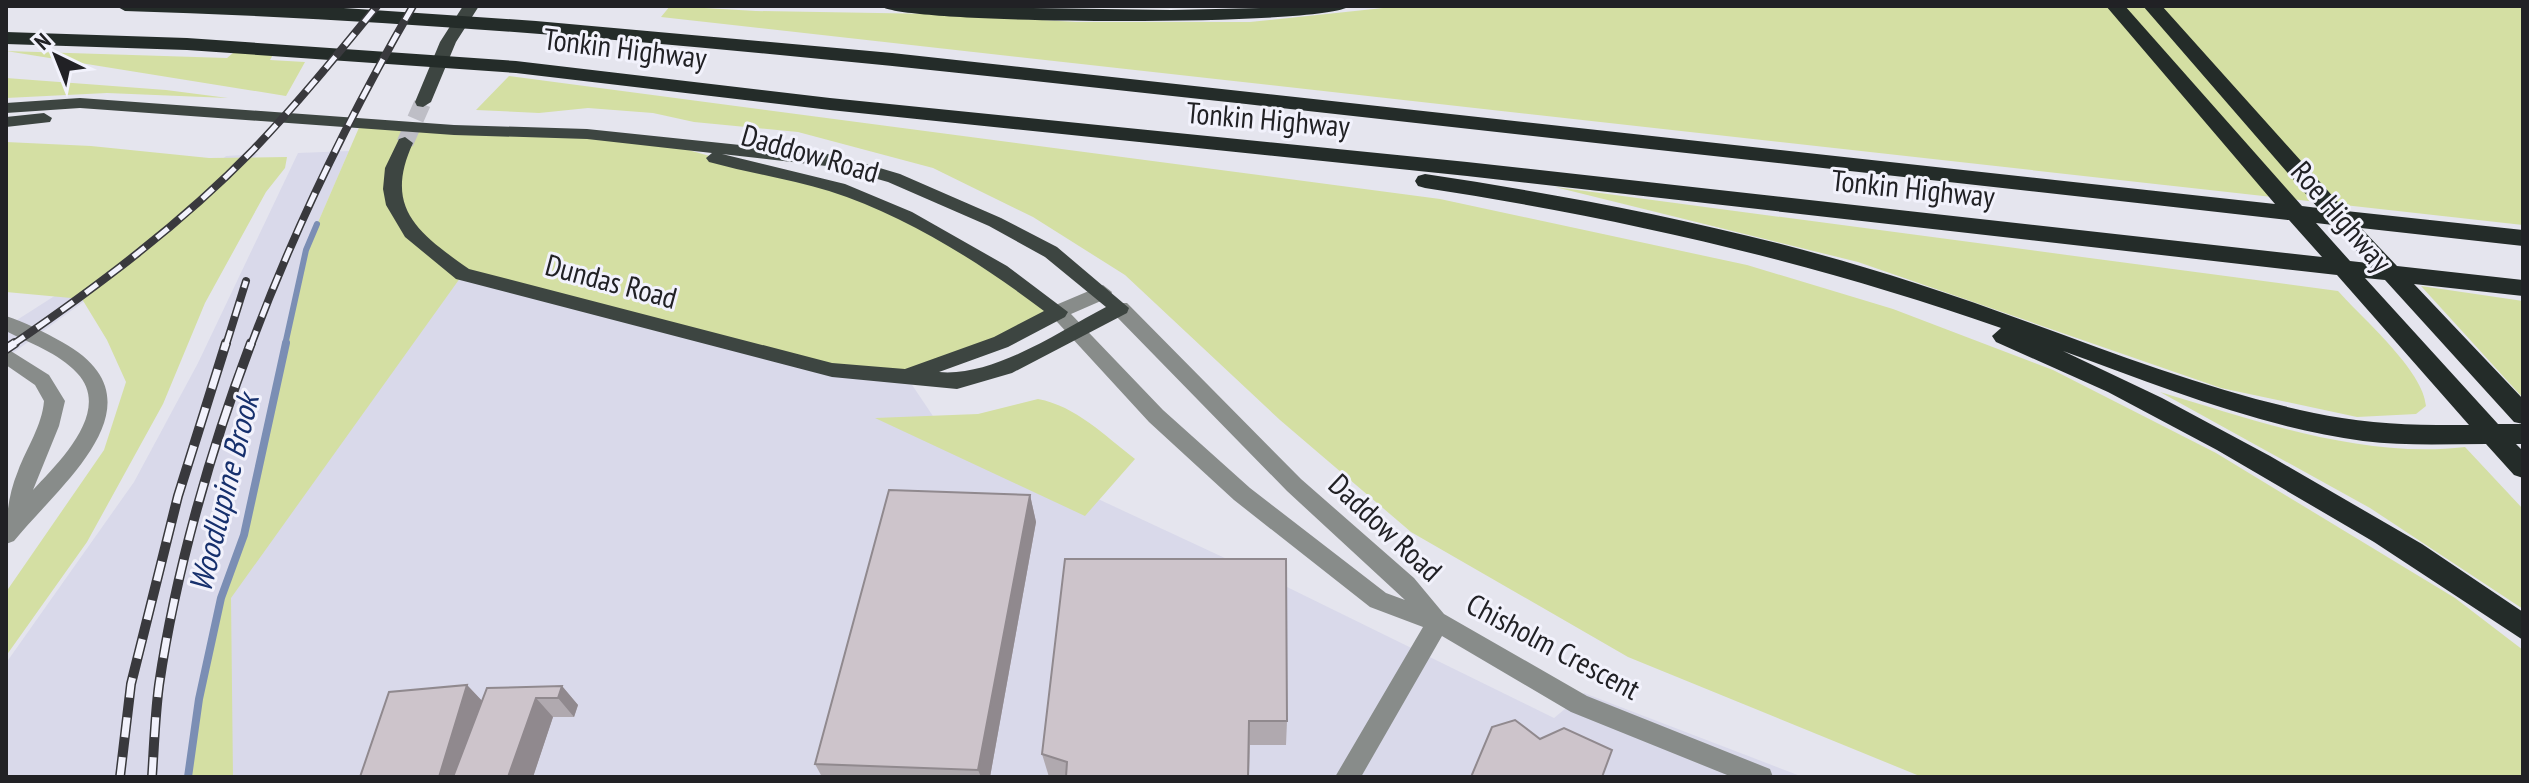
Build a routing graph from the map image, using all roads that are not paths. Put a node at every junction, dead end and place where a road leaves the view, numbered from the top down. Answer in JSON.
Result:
{"nodes":[{"id":1,"x":125,"y":6,"type":"edge"},
{"id":2,"x":471,"y":6,"type":"edge"},
{"id":3,"x":890,"y":6,"type":"edge"},
{"id":4,"x":1238,"y":6,"type":"edge"},
{"id":5,"x":1340,"y":6,"type":"edge"},
{"id":6,"x":2115,"y":6,"type":"edge"},
{"id":7,"x":2152,"y":6,"type":"edge"},
{"id":8,"x":1178,"y":17,"type":"junction"},
{"id":9,"x":6,"y":38,"type":"edge"},
{"id":10,"x":423,"y":102,"type":"tunnel mouth"},
{"id":11,"x":6,"y":108,"type":"edge"},
{"id":12,"x":160,"y":109,"type":"junction"},
{"id":13,"x":6,"y":122,"type":"edge"},
{"id":14,"x":1106,"y":135,"type":"junction"},
{"id":15,"x":666,"y":140,"type":"junction"},
{"id":16,"x":405,"y":143,"type":"tunnel mouth"},
{"id":17,"x":2523,"y":238,"type":"edge"},
{"id":18,"x":1750,"y":244,"type":"junction"},
{"id":19,"x":2523,"y":288,"type":"edge"},
{"id":20,"x":1103,"y":292,"type":"junction"},
{"id":21,"x":1120,"y":308,"type":"junction"},
{"id":22,"x":1058,"y":312,"type":"junction"},
{"id":23,"x":6,"y":323,"type":"edge"},
{"id":24,"x":1076,"y":332,"type":"junction"},
{"id":25,"x":6,"y":355,"type":"edge"},
{"id":26,"x":907,"y":375,"type":"junction"},
{"id":27,"x":2523,"y":415,"type":"edge"},
{"id":28,"x":2491,"y":434,"type":"junction"},
{"id":29,"x":2523,"y":434,"type":"edge"},
{"id":30,"x":2523,"y":468,"type":"edge"},
{"id":31,"x":9,"y":530,"type":"edge"},
{"id":32,"x":1438,"y":622,"type":"junction"},
{"id":33,"x":2523,"y":628,"type":"edge"},
{"id":34,"x":1347,"y":777,"type":"edge"},
{"id":35,"x":1761,"y":777,"type":"edge"}],
"edges":[{"from":1,"to":17,"type":"highway","name":"Tonkin Highway"},
{"from":2,"to":10,"type":"main road"},
{"from":3,"to":8,"type":"highway"},
{"from":4,"to":8,"type":"highway"},
{"from":5,"to":8,"type":"highway"},
{"from":6,"to":28,"type":"highway","name":"Roe Highway"},
{"from":7,"to":27,"type":"highway","name":"Roe Highway"},
{"from":9,"to":14,"type":"highway","name":"Tonkin Highway"},
{"from":11,"to":12,"type":"main road","name":"Daddow Road"},
{"from":12,"to":13,"type":"main road","name":"Daddow Road"},
{"from":12,"to":15,"type":"main road","name":"Daddow Road"},
{"from":14,"to":18,"type":"highway"},
{"from":14,"to":19,"type":"highway","name":"Tonkin Highway"},
{"from":15,"to":20,"type":"main road","name":"Daddow Road"},
{"from":15,"to":22,"type":"main road","name":"Daddow Road"},
{"from":16,"to":26,"type":"main road","name":"Dundas Road"},
{"from":18,"to":28,"type":"highway"},
{"from":18,"to":33,"type":"highway"},
{"from":20,"to":21,"type":"main road","name":"Daddow Road"},
{"from":20,"to":22,"type":"street","name":"Dundas Road"},
{"from":21,"to":24,"type":"main road","name":"Dundas Road"},
{"from":21,"to":32,"type":"street","name":"Daddow Road"},
{"from":22,"to":24,"type":"street","name":"Daddow Road"},
{"from":22,"to":26,"type":"main road","name":"Dundas Road"},
{"from":23,"to":31,"type":"street"},
{"from":24,"to":26,"type":"main road","name":"Dundas Road"},
{"from":24,"to":32,"type":"street","name":"Daddow Road"},
{"from":25,"to":31,"type":"street"},
{"from":28,"to":29,"type":"highway"},
{"from":28,"to":30,"type":"highway","name":"Roe Highway"},
{"from":32,"to":34,"type":"street","name":"Chisholm Crescent"},
{"from":32,"to":35,"type":"street","name":"Chisholm Crescent"}]}
